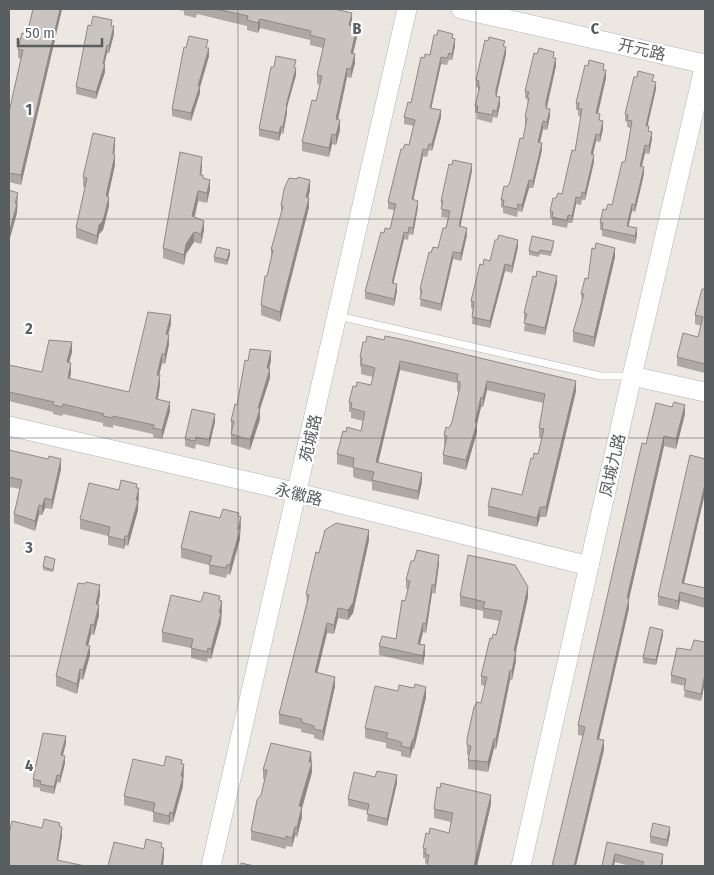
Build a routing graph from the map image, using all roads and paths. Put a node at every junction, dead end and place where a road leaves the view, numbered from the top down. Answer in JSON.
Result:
{"nodes":[{"id":1,"x":408,"y":9,"type":"edge"},
{"id":2,"x":461,"y":9,"type":"edge"},
{"id":3,"x":510,"y":9,"type":"edge"},
{"id":4,"x":705,"y":53,"type":"edge"},
{"id":5,"x":705,"y":64,"type":"edge"},
{"id":6,"x":338,"y":316,"type":"junction"},
{"id":7,"x":632,"y":376,"type":"junction"},
{"id":8,"x":705,"y":392,"type":"edge"},
{"id":9,"x":9,"y":426,"type":"edge"},
{"id":10,"x":298,"y":493,"type":"junction"},
{"id":11,"x":589,"y":566,"type":"junction"},
{"id":12,"x":211,"y":866,"type":"edge"},
{"id":13,"x":521,"y":866,"type":"edge"}],
"edges":[{"from":1,"to":6,"type":"street","name":"苑城路"},
{"from":2,"to":5,"type":"street","name":"开元路"},
{"from":3,"to":4,"type":"street","name":"开元路"},
{"from":5,"to":7,"type":"street","name":"凤城九路"},
{"from":6,"to":7,"type":"lane"},
{"from":6,"to":10,"type":"street","name":"苑城路"},
{"from":7,"to":8,"type":"street"},
{"from":7,"to":11,"type":"street","name":"凤城九路"},
{"from":9,"to":10,"type":"street","name":"永徽路"},
{"from":10,"to":11,"type":"street","name":"永徽路"},
{"from":10,"to":12,"type":"street","name":"苑城路"},
{"from":11,"to":13,"type":"street","name":"凤城九路"}]}
